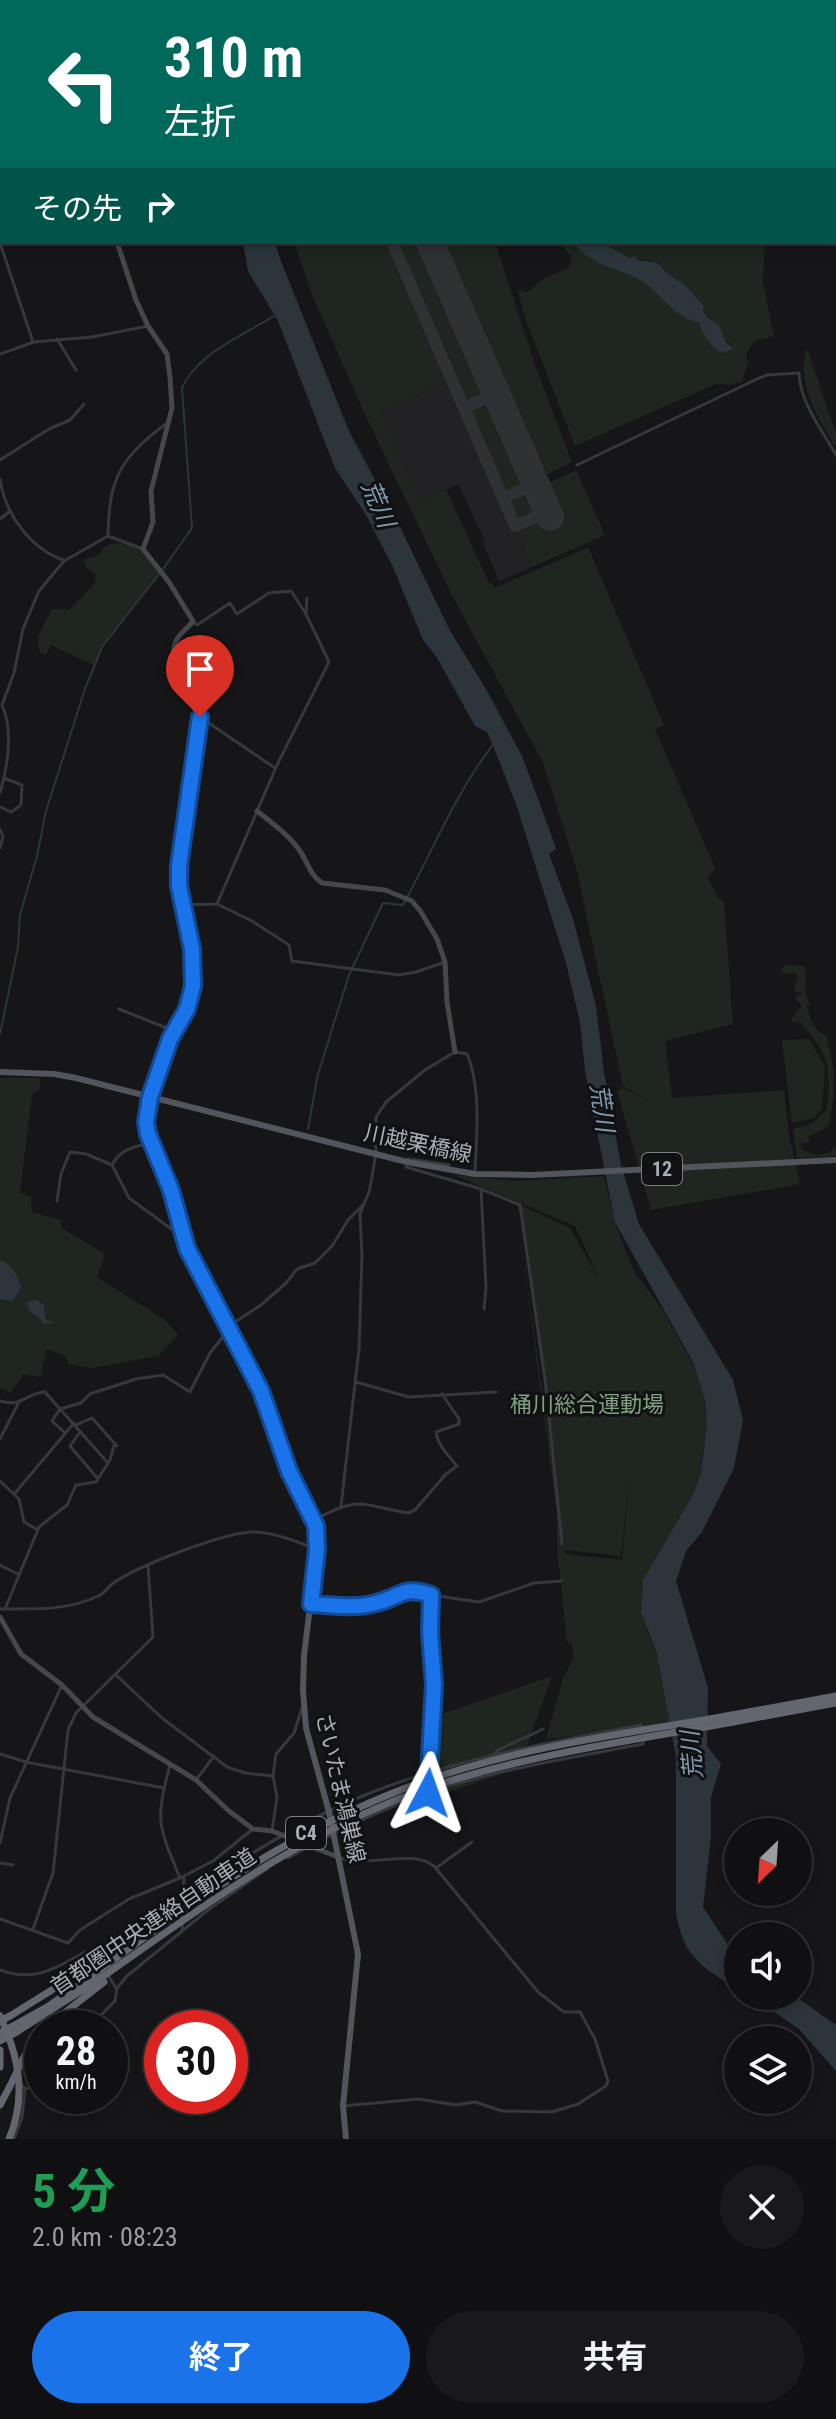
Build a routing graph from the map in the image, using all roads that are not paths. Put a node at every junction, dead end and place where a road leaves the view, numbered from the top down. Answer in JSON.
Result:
{"nodes":[{"id":1,"x":2,"y":244,"type":"edge"},
{"id":2,"x":118,"y":244,"type":"edge"},
{"id":3,"x":148,"y":326,"type":"junction"},
{"id":4,"x":57,"y":339,"type":"junction"},
{"id":5,"x":34,"y":342,"type":"junction"},
{"id":6,"x":0,"y":354,"type":"edge"},
{"id":7,"x":76,"y":370,"type":"dead end"},
{"id":8,"x":84,"y":404,"type":"dead end"},
{"id":9,"x":168,"y":422,"type":"junction"},
{"id":10,"x":836,"y":455,"type":"edge"},
{"id":11,"x":0,"y":460,"type":"edge"},
{"id":12,"x":577,"y":465,"type":"dead end"},
{"id":13,"x":0,"y":479,"type":"edge"},
{"id":14,"x":10,"y":511,"type":"junction"},
{"id":15,"x":0,"y":519,"type":"edge"},
{"id":16,"x":108,"y":536,"type":"junction"},
{"id":17,"x":143,"y":549,"type":"junction"},
{"id":18,"x":64,"y":561,"type":"junction"},
{"id":19,"x":307,"y":598,"type":"dead end"},
{"id":20,"x":306,"y":614,"type":"junction"},
{"id":21,"x":193,"y":621,"type":"junction"},
{"id":22,"x":200,"y":717,"type":"junction"},
{"id":23,"x":0,"y":762,"type":"edge"},
{"id":24,"x":7,"y":763,"type":"junction"},
{"id":25,"x":275,"y":768,"type":"junction"},
{"id":26,"x":4,"y":778,"type":"junction"},
{"id":27,"x":0,"y":793,"type":"edge"},
{"id":28,"x":0,"y":807,"type":"edge"},
{"id":29,"x":257,"y":811,"type":"junction"},
{"id":30,"x":0,"y":829,"type":"edge"},
{"id":31,"x":0,"y":848,"type":"edge"},
{"id":32,"x":217,"y":904,"type":"junction"},
{"id":33,"x":183,"y":905,"type":"junction"},
{"id":34,"x":445,"y":962,"type":"junction"},
{"id":35,"x":119,"y":1009,"type":"dead end"},
{"id":36,"x":174,"y":1031,"type":"junction"},
{"id":37,"x":455,"y":1052,"type":"junction"},
{"id":38,"x":0,"y":1072,"type":"edge"},
{"id":39,"x":150,"y":1097,"type":"junction"},
{"id":40,"x":151,"y":1142,"type":"junction"},
{"id":41,"x":376,"y":1153,"type":"junction"},
{"id":42,"x":836,"y":1160,"type":"edge"},
{"id":43,"x":407,"y":1162,"type":"junction"},
{"id":44,"x":112,"y":1165,"type":"junction"},
{"id":45,"x":449,"y":1165,"type":"dead end"},
{"id":46,"x":475,"y":1170,"type":"dead end"},
{"id":47,"x":474,"y":1177,"type":"dead end"},
{"id":48,"x":473,"y":1186,"type":"junction"},
{"id":49,"x":481,"y":1189,"type":"junction"},
{"id":50,"x":57,"y":1201,"type":"dead end"},
{"id":51,"x":363,"y":1205,"type":"junction"},
{"id":52,"x":184,"y":1238,"type":"junction"},
{"id":53,"x":484,"y":1309,"type":"dead end"},
{"id":54,"x":228,"y":1328,"type":"junction"},
{"id":55,"x":356,"y":1382,"type":"junction"},
{"id":56,"x":496,"y":1392,"type":"dead end"},
{"id":57,"x":442,"y":1394,"type":"junction"},
{"id":58,"x":0,"y":1401,"type":"edge"},
{"id":59,"x":18,"y":1404,"type":"junction"},
{"id":60,"x":60,"y":1409,"type":"junction"},
{"id":61,"x":75,"y":1424,"type":"junction"},
{"id":62,"x":81,"y":1432,"type":"junction"},
{"id":63,"x":65,"y":1433,"type":"junction"},
{"id":64,"x":0,"y":1439,"type":"edge"},
{"id":65,"x":108,"y":1464,"type":"junction"},
{"id":66,"x":98,"y":1479,"type":"junction"},
{"id":67,"x":0,"y":1481,"type":"edge"},
{"id":68,"x":15,"y":1493,"type":"junction"},
{"id":69,"x":341,"y":1506,"type":"junction"},
{"id":70,"x":314,"y":1520,"type":"junction"},
{"id":71,"x":38,"y":1530,"type":"junction"},
{"id":72,"x":562,"y":1544,"type":"dead end"},
{"id":73,"x":317,"y":1549,"type":"junction"},
{"id":74,"x":0,"y":1565,"type":"edge"},
{"id":75,"x":148,"y":1566,"type":"junction"},
{"id":76,"x":19,"y":1574,"type":"junction"},
{"id":77,"x":561,"y":1581,"type":"dead end"},
{"id":78,"x":431,"y":1595,"type":"junction"},
{"id":79,"x":311,"y":1604,"type":"junction"},
{"id":80,"x":2,"y":1609,"type":"edge"},
{"id":81,"x":0,"y":1617,"type":"edge"},
{"id":82,"x":115,"y":1675,"type":"junction"},
{"id":83,"x":62,"y":1685,"type":"junction"},
{"id":84,"x":836,"y":1696,"type":"edge"},
{"id":85,"x":836,"y":1703,"type":"edge"},
{"id":86,"x":304,"y":1705,"type":"junction"},
{"id":87,"x":83,"y":1706,"type":"junction"},
{"id":88,"x":543,"y":1729,"type":"dead end"},
{"id":89,"x":577,"y":1737,"type":"junction"},
{"id":90,"x":0,"y":1754,"type":"edge"},
{"id":91,"x":494,"y":1754,"type":"junction"},
{"id":92,"x":214,"y":1756,"type":"junction"},
{"id":93,"x":582,"y":1756,"type":"junction"},
{"id":94,"x":26,"y":1762,"type":"junction"},
{"id":95,"x":170,"y":1765,"type":"junction"},
{"id":96,"x":66,"y":1770,"type":"junction"},
{"id":97,"x":430,"y":1772,"type":"junction"},
{"id":98,"x":273,"y":1776,"type":"junction"},
{"id":99,"x":196,"y":1780,"type":"junction"},
{"id":100,"x":164,"y":1788,"type":"junction"},
{"id":101,"x":428,"y":1793,"type":"junction"},
{"id":102,"x":329,"y":1812,"type":"junction"},
{"id":103,"x":253,"y":1829,"type":"junction"},
{"id":104,"x":272,"y":1831,"type":"junction"},
{"id":105,"x":333,"y":1834,"type":"junction"},
{"id":106,"x":285,"y":1835,"type":"junction"},
{"id":107,"x":472,"y":1842,"type":"dead end"},
{"id":108,"x":0,"y":1843,"type":"edge"},
{"id":109,"x":309,"y":1846,"type":"junction"},
{"id":110,"x":338,"y":1857,"type":"junction"},
{"id":111,"x":0,"y":1863,"type":"edge"},
{"id":112,"x":13,"y":1865,"type":"dead end"},
{"id":113,"x":436,"y":1868,"type":"junction"},
{"id":114,"x":182,"y":1877,"type":"junction"},
{"id":115,"x":183,"y":1899,"type":"junction"},
{"id":116,"x":0,"y":1919,"type":"edge"},
{"id":117,"x":33,"y":1929,"type":"junction"},
{"id":118,"x":182,"y":1931,"type":"junction"},
{"id":119,"x":0,"y":1970,"type":"edge"},
{"id":120,"x":97,"y":1971,"type":"junction"},
{"id":121,"x":117,"y":1988,"type":"junction"},
{"id":122,"x":61,"y":2010,"type":"edge"},
{"id":123,"x":106,"y":2010,"type":"edge"},
{"id":124,"x":0,"y":2019,"type":"edge"},
{"id":125,"x":14,"y":2029,"type":"junction"},
{"id":126,"x":0,"y":2033,"type":"edge"},
{"id":127,"x":0,"y":2041,"type":"edge"},
{"id":128,"x":0,"y":2050,"type":"edge"},
{"id":129,"x":24,"y":2057,"type":"edge"},
{"id":130,"x":0,"y":2067,"type":"edge"},
{"id":131,"x":22,"y":2086,"type":"joint"},
{"id":132,"x":0,"y":2105,"type":"edge"},
{"id":133,"x":343,"y":2106,"type":"junction"},
{"id":134,"x":12,"y":2139,"type":"edge"},
{"id":135,"x":346,"y":2139,"type":"edge"}],
"edges":[{"from":1,"to":5,"type":"street"},
{"from":2,"to":3,"type":"street"},
{"from":3,"to":4,"type":"street"},
{"from":3,"to":9,"type":"street"},
{"from":4,"to":5,"type":"street"},
{"from":4,"to":7,"type":"street"},
{"from":5,"to":6,"type":"street"},
{"from":8,"to":11,"type":"street"},
{"from":9,"to":16,"type":"street"},
{"from":9,"to":17,"type":"street"},
{"from":10,"to":12,"type":"street"},
{"from":13,"to":14,"type":"street"},
{"from":14,"to":15,"type":"street"},
{"from":14,"to":18,"type":"street"},
{"from":16,"to":17,"type":"street"},
{"from":16,"to":18,"type":"street"},
{"from":17,"to":21,"type":"street"},
{"from":18,"to":24,"type":"street"},
{"from":19,"to":20,"type":"street"},
{"from":20,"to":21,"type":"street"},
{"from":20,"to":25,"type":"street"},
{"from":21,"to":22,"type":"street"},
{"from":22,"to":25,"type":"street"},
{"from":22,"to":33,"type":"street"},
{"from":23,"to":24,"type":"street"},
{"from":24,"to":26,"type":"street"},
{"from":25,"to":29,"type":"street"},
{"from":26,"to":27,"type":"street"},
{"from":26,"to":28,"type":"street"},
{"from":29,"to":32,"type":"street"},
{"from":29,"to":34,"type":"street"},
{"from":30,"to":31,"type":"street"},
{"from":32,"to":33,"type":"street"},
{"from":32,"to":34,"type":"street"},
{"from":33,"to":36,"type":"street"},
{"from":34,"to":37,"type":"street"},
{"from":35,"to":36,"type":"street"},
{"from":36,"to":39,"type":"street"},
{"from":37,"to":41,"type":"street"},
{"from":37,"to":46,"type":"street"},
{"from":38,"to":39,"type":"main road","name":"川越栗橋線","number":"12"},
{"from":39,"to":40,"type":"main road","name":"さいたま鴻巣線"},
{"from":39,"to":41,"type":"main road","name":"川越栗橋線","number":"12"},
{"from":40,"to":44,"type":"street"},
{"from":40,"to":52,"type":"main road","name":"さいたま鴻巣線"},
{"from":41,"to":43,"type":"main road","name":"川越栗橋線","number":"12"},
{"from":41,"to":51,"type":"street"},
{"from":42,"to":43,"type":"main road","name":"川越栗橋線","number":"12"},
{"from":43,"to":45,"type":"street"},
{"from":43,"to":48,"type":"street"},
{"from":44,"to":50,"type":"street"},
{"from":44,"to":52,"type":"street"},
{"from":47,"to":48,"type":"street"},
{"from":48,"to":49,"type":"street"},
{"from":49,"to":53,"type":"street"},
{"from":49,"to":72,"type":"street"},
{"from":51,"to":54,"type":"street"},
{"from":51,"to":55,"type":"street"},
{"from":52,"to":54,"type":"main road","name":"さいたま鴻巣線"},
{"from":54,"to":60,"type":"street"},
{"from":54,"to":70,"type":"main road","name":"さいたま鴻巣線"},
{"from":55,"to":57,"type":"street"},
{"from":55,"to":69,"type":"street"},
{"from":56,"to":57,"type":"street"},
{"from":57,"to":69,"type":"street"},
{"from":58,"to":59,"type":"street"},
{"from":59,"to":60,"type":"street"},
{"from":59,"to":64,"type":"street"},
{"from":60,"to":61,"type":"street"},
{"from":60,"to":63,"type":"street"},
{"from":61,"to":62,"type":"street"},
{"from":61,"to":63,"type":"street"},
{"from":61,"to":65,"type":"street"},
{"from":62,"to":65,"type":"street"},
{"from":62,"to":66,"type":"street"},
{"from":63,"to":68,"type":"street"},
{"from":65,"to":66,"type":"street"},
{"from":66,"to":71,"type":"street"},
{"from":67,"to":68,"type":"street"},
{"from":68,"to":71,"type":"street"},
{"from":69,"to":70,"type":"street"},
{"from":70,"to":73,"type":"main road","name":"さいたま鴻巣線"},
{"from":71,"to":76,"type":"street"},
{"from":73,"to":75,"type":"street"},
{"from":73,"to":79,"type":"main road","name":"さいたま鴻巣線"},
{"from":74,"to":76,"type":"street"},
{"from":75,"to":80,"type":"street"},
{"from":75,"to":82,"type":"street"},
{"from":76,"to":80,"type":"street"},
{"from":77,"to":78,"type":"street"},
{"from":78,"to":79,"type":"street"},
{"from":78,"to":97,"type":"street"},
{"from":79,"to":86,"type":"main road","name":"さいたま鴻巣線"},
{"from":81,"to":83,"type":"street"},
{"from":82,"to":87,"type":"street"},
{"from":82,"to":92,"type":"street"},
{"from":83,"to":87,"type":"street"},
{"from":83,"to":94,"type":"street"},
{"from":84,"to":120,"type":"highway","name":"首都圏中央連絡自動車道","number":"C4","bridge":true},
{"from":85,"to":120,"type":"highway","name":"首都圏中央連絡自動車道","number":"C4","bridge":true},
{"from":86,"to":98,"type":"street"},
{"from":86,"to":102,"type":"main road","name":"さいたま鴻巣線"},
{"from":87,"to":95,"type":"street"},
{"from":87,"to":96,"type":"street"},
{"from":88,"to":91,"type":"street"},
{"from":89,"to":91,"type":"street"},
{"from":89,"to":93,"type":"street"},
{"from":89,"to":93,"type":"street"},
{"from":90,"to":94,"type":"street"},
{"from":91,"to":97,"type":"street"},
{"from":92,"to":98,"type":"street"},
{"from":92,"to":99,"type":"street"},
{"from":93,"to":101,"type":"street"},
{"from":94,"to":96,"type":"street"},
{"from":94,"to":108,"type":"street"},
{"from":95,"to":99,"type":"street"},
{"from":95,"to":100,"type":"street"},
{"from":96,"to":100,"type":"street"},
{"from":96,"to":117,"type":"street"},
{"from":97,"to":101,"type":"street"},
{"from":97,"to":102,"type":"street"},
{"from":98,"to":104,"type":"street"},
{"from":99,"to":103,"type":"street"},
{"from":100,"to":114,"type":"street"},
{"from":101,"to":105,"type":"street"},
{"from":102,"to":105,"type":"main road","name":"さいたま鴻巣線"},
{"from":102,"to":106,"type":"street"},
{"from":103,"to":104,"type":"street"},
{"from":103,"to":114,"type":"street"},
{"from":104,"to":106,"type":"street"},
{"from":105,"to":109,"type":"street"},
{"from":105,"to":110,"type":"main road","name":"さいたま鴻巣線"},
{"from":106,"to":109,"type":"street"},
{"from":106,"to":115,"type":"street"},
{"from":107,"to":113,"type":"street"},
{"from":109,"to":110,"type":"street"},
{"from":109,"to":118,"type":"street"},
{"from":110,"to":113,"type":"street"},
{"from":110,"to":133,"type":"main road","name":"さいたま鴻巣線"},
{"from":111,"to":112,"type":"street"},
{"from":113,"to":133,"type":"street"},
{"from":114,"to":115,"type":"street"},
{"from":114,"to":117,"type":"street"},
{"from":115,"to":118,"type":"street"},
{"from":115,"to":120,"type":"street"},
{"from":116,"to":117,"type":"street"},
{"from":118,"to":121,"type":"street"},
{"from":119,"to":120,"type":"street"},
{"from":120,"to":121,"type":"street"},
{"from":120,"to":122,"type":"highway"},
{"from":120,"to":124,"type":"highway","bridge":true},
{"from":120,"to":125,"type":"highway","name":"首都圏中央連絡自動車道"},
{"from":121,"to":123,"type":"street"},
{"from":124,"to":131,"type":"highway"},
{"from":125,"to":126,"type":"highway","name":"首都圏中央連絡自動車道","bridge":true},
{"from":125,"to":127,"type":"highway","name":"首都圏中央連絡自動車道","bridge":true},
{"from":128,"to":130,"type":"highway"},
{"from":129,"to":132,"type":"highway","bridge":true},
{"from":131,"to":134,"type":"highway"},
{"from":133,"to":135,"type":"main road","name":"さいたま鴻巣線"}]}
